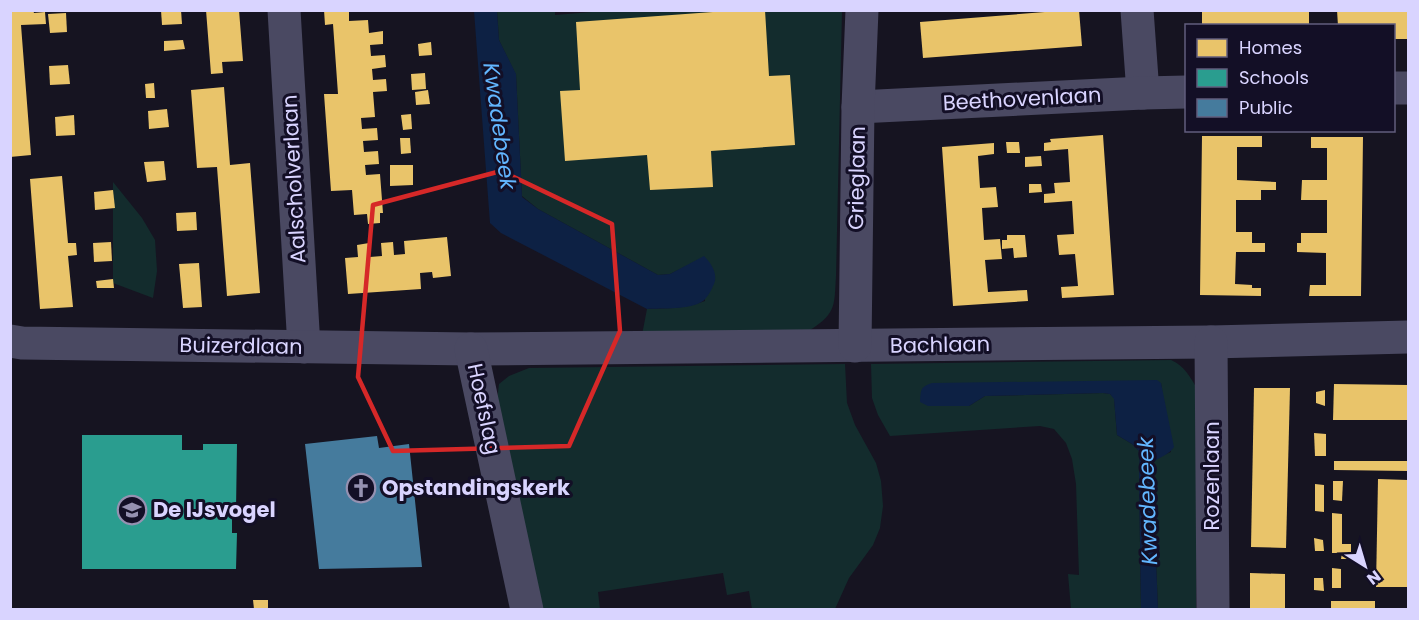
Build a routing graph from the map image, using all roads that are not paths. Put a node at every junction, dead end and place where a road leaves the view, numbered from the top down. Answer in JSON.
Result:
{"nodes":[{"id":1,"x":284,"y":10,"type":"edge"},
{"id":2,"x":862,"y":10,"type":"edge"},
{"id":3,"x":1137,"y":10,"type":"edge"},
{"id":4,"x":1185,"y":92,"type":"edge"},
{"id":5,"x":1143,"y":93,"type":"junction"},
{"id":6,"x":858,"y":107,"type":"junction"},
{"id":7,"x":1408,"y":337,"type":"edge"},
{"id":8,"x":10,"y":341,"type":"edge"},
{"id":9,"x":1211,"y":342,"type":"junction"},
{"id":10,"x":304,"y":346,"type":"junction"},
{"id":11,"x":855,"y":346,"type":"junction"},
{"id":12,"x":471,"y":349,"type":"junction"},
{"id":13,"x":527,"y":609,"type":"edge"},
{"id":14,"x":1213,"y":609,"type":"edge"}],
"edges":[{"from":1,"to":10,"type":"street","name":"Aalscholverlaan"},
{"from":2,"to":6,"type":"street","name":"Grieglaan"},
{"from":3,"to":5,"type":"street"},
{"from":4,"to":5,"type":"street","name":"Beethovenlaan"},
{"from":5,"to":6,"type":"street","name":"Beethovenlaan"},
{"from":6,"to":11,"type":"street","name":"Grieglaan"},
{"from":7,"to":9,"type":"street","name":"Bachlaan"},
{"from":8,"to":10,"type":"street","name":"Buizerdlaan"},
{"from":9,"to":11,"type":"street","name":"Bachlaan"},
{"from":9,"to":14,"type":"street","name":"Rozenlaan"},
{"from":10,"to":12,"type":"street","name":"Buizerdlaan"},
{"from":11,"to":12,"type":"street","name":"Bachlaan"},
{"from":12,"to":13,"type":"street","name":"Hoefslag"}]}
